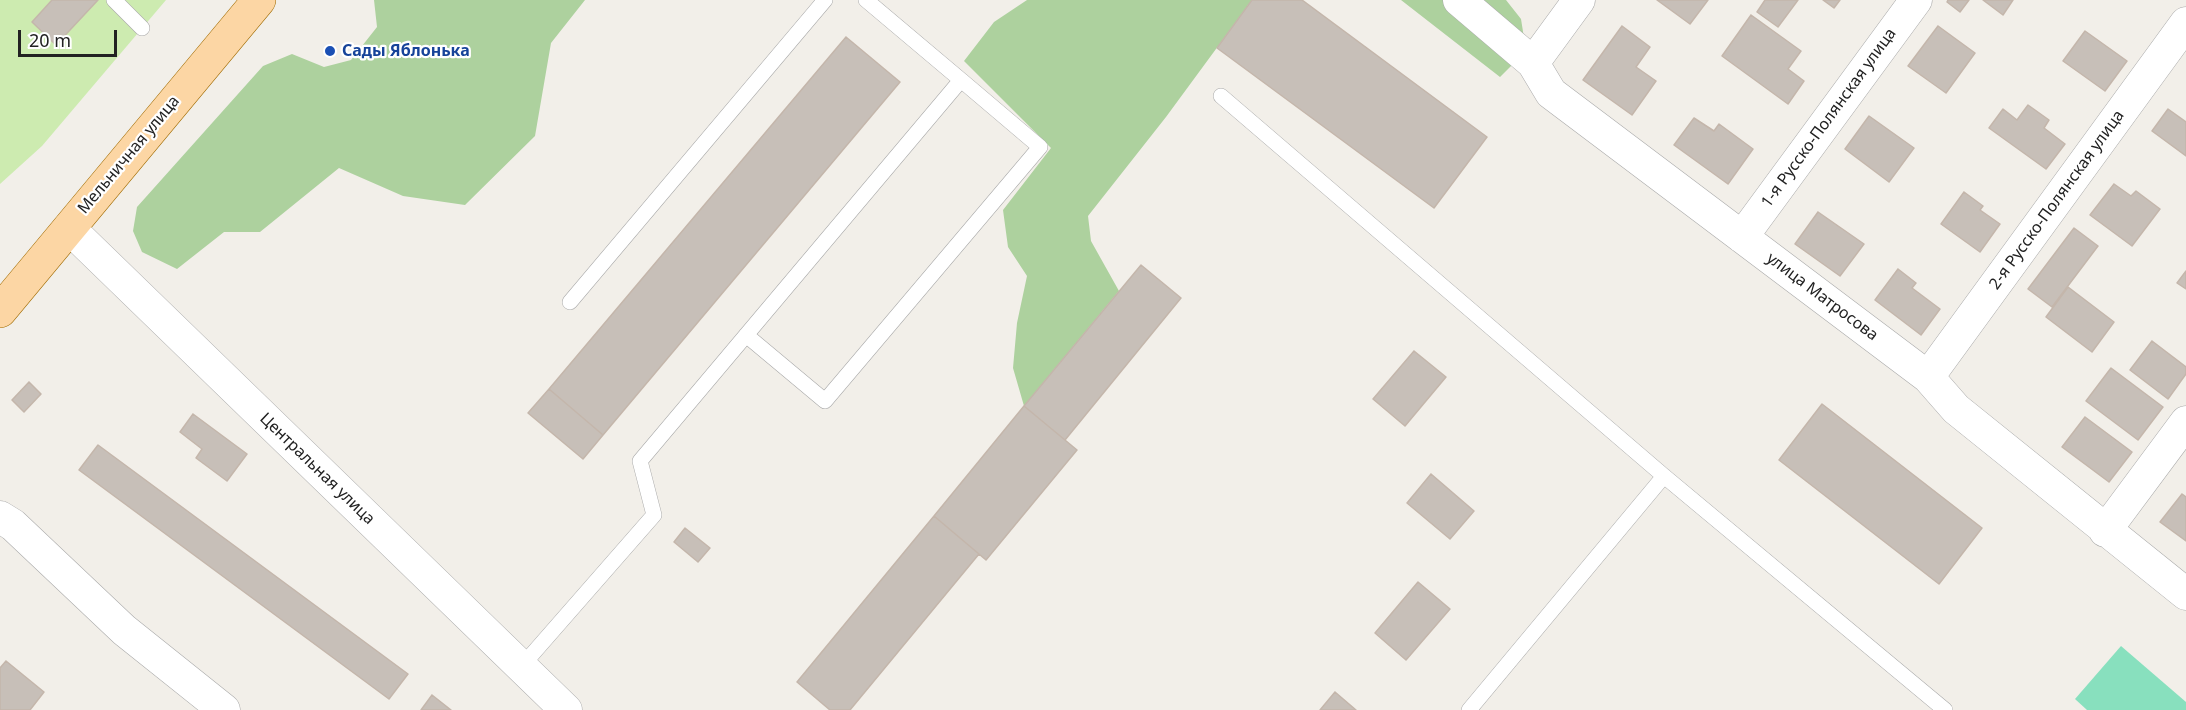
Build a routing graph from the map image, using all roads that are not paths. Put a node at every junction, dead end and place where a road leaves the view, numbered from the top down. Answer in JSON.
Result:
{"nodes":[{"id":1,"x":114,"y":0,"type":"edge"},
{"id":2,"x":259,"y":0,"type":"edge"},
{"id":3,"x":825,"y":0,"type":"edge"},
{"id":4,"x":866,"y":0,"type":"edge"},
{"id":5,"x":1459,"y":0,"type":"edge"},
{"id":6,"x":1579,"y":0,"type":"edge"},
{"id":7,"x":1916,"y":0,"type":"edge"},
{"id":8,"x":2186,"y":24,"type":"edge"},
{"id":9,"x":142,"y":28,"type":"dead end"},
{"id":10,"x":1533,"y":63,"type":"junction"},
{"id":11,"x":961,"y":80,"type":"junction"},
{"id":12,"x":1221,"y":96,"type":"dead end"},
{"id":13,"x":69,"y":228,"type":"junction"},
{"id":14,"x":1743,"y":237,"type":"junction"},
{"id":15,"x":570,"y":303,"type":"dead end"},
{"id":16,"x":0,"y":311,"type":"edge"},
{"id":17,"x":746,"y":335,"type":"junction"},
{"id":18,"x":1928,"y":377,"type":"junction"},
{"id":19,"x":2186,"y":422,"type":"edge"},
{"id":20,"x":1664,"y":476,"type":"junction"},
{"id":21,"x":0,"y":517,"type":"edge"},
{"id":22,"x":2105,"y":531,"type":"junction"},
{"id":23,"x":2186,"y":594,"type":"edge"},
{"id":24,"x":521,"y":667,"type":"junction"},
{"id":25,"x":224,"y":710,"type":"edge"},
{"id":26,"x":566,"y":710,"type":"edge"},
{"id":27,"x":1470,"y":710,"type":"edge"},
{"id":28,"x":1945,"y":710,"type":"edge"}],
"edges":[{"from":1,"to":9,"type":"lane"},
{"from":2,"to":13,"type":"main road","name":"Мельничная улица"},
{"from":3,"to":15,"type":"lane"},
{"from":4,"to":11,"type":"lane"},
{"from":5,"to":10,"type":"street","name":"улица Матросова"},
{"from":6,"to":10,"type":"street"},
{"from":7,"to":14,"type":"street","name":"1-я Русско-Полянская улица"},
{"from":8,"to":18,"type":"street","name":"2-я Русско-Полянская улица"},
{"from":10,"to":14,"type":"street","name":"улица Матросова"},
{"from":11,"to":17,"type":"lane"},
{"from":11,"to":17,"type":"lane"},
{"from":12,"to":20,"type":"lane"},
{"from":13,"to":16,"type":"main road","name":"Мельничная улица"},
{"from":13,"to":24,"type":"street","name":"Центральная улица"},
{"from":14,"to":18,"type":"street","name":"улица Матросова"},
{"from":17,"to":24,"type":"lane"},
{"from":18,"to":22,"type":"street","name":"улица Матросова"},
{"from":19,"to":22,"type":"street"},
{"from":20,"to":27,"type":"lane"},
{"from":20,"to":28,"type":"lane"},
{"from":21,"to":25,"type":"street"},
{"from":22,"to":23,"type":"street","name":"улица Матросова"},
{"from":24,"to":26,"type":"street","name":"Центральная улица"}]}
